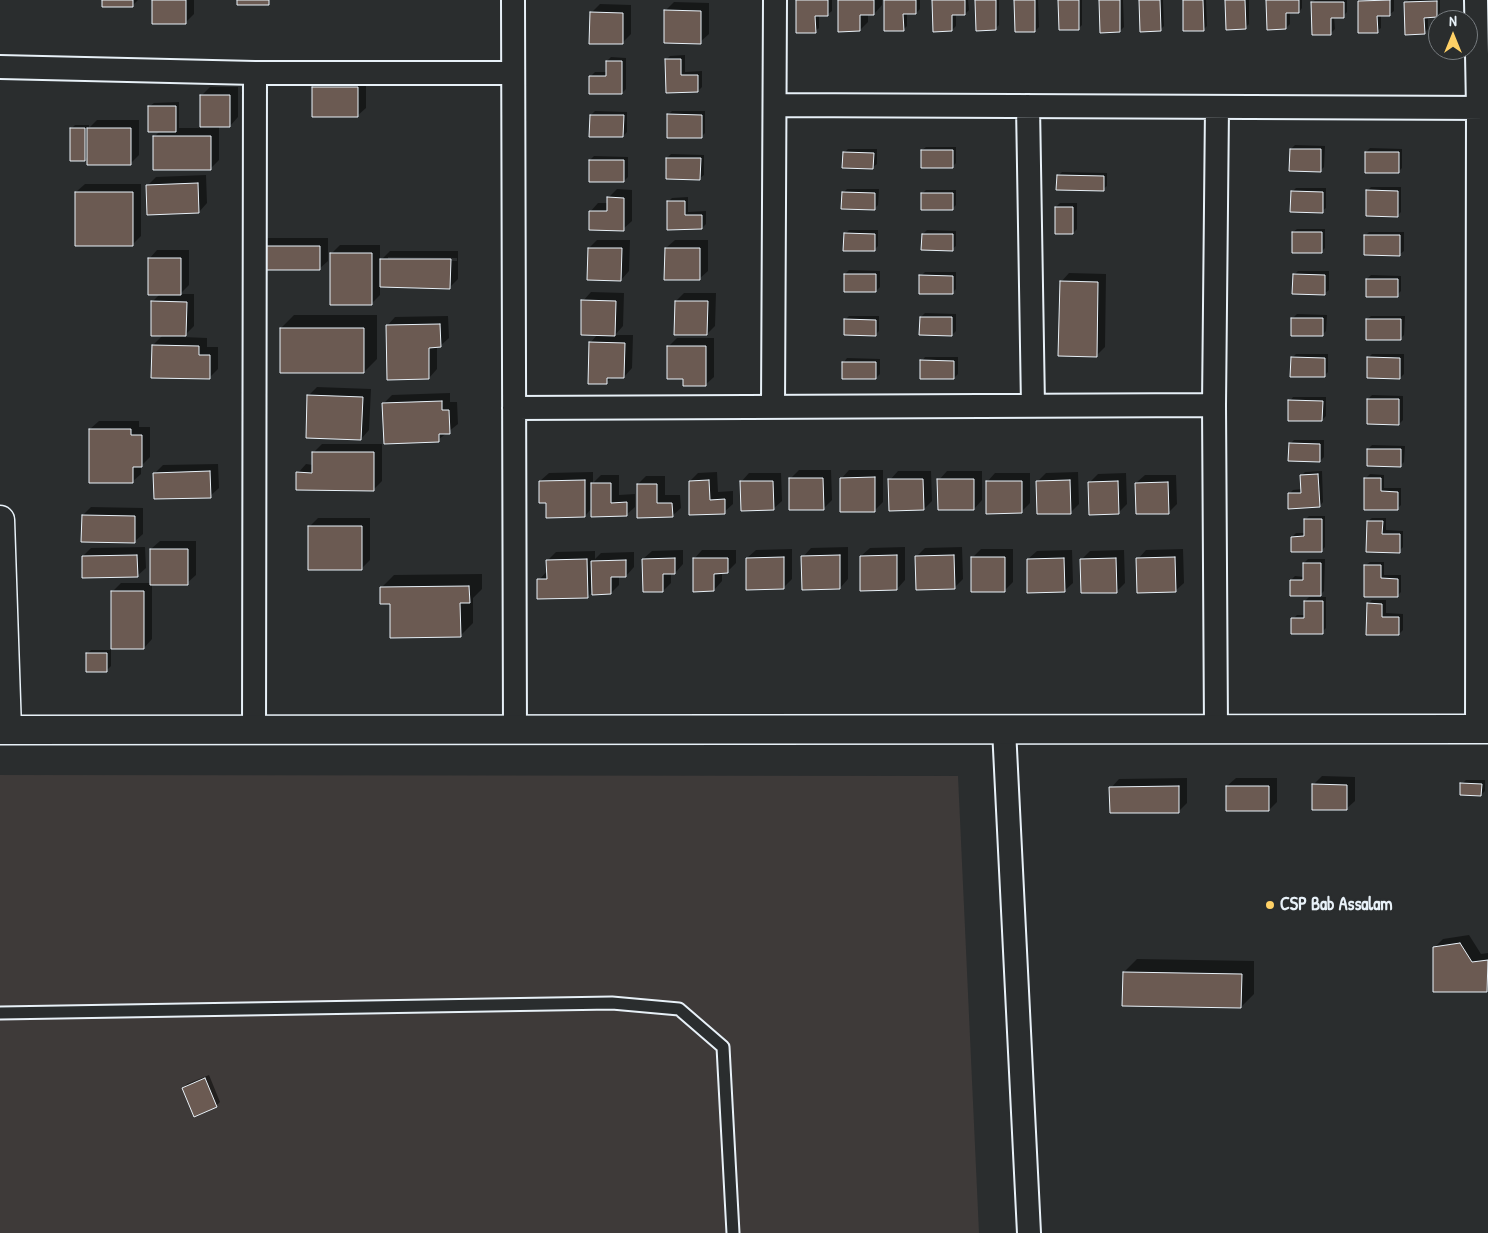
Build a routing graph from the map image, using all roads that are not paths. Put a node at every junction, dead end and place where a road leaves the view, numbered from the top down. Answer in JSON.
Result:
{"nodes":[{"id":1,"x":513,"y":0,"type":"edge"},
{"id":2,"x":775,"y":0,"type":"edge"},
{"id":3,"x":1476,"y":0,"type":"edge"},
{"id":4,"x":0,"y":67,"type":"edge"},
{"id":5,"x":255,"y":72,"type":"junction"},
{"id":6,"x":513,"y":73,"type":"junction"},
{"id":7,"x":775,"y":105,"type":"junction"},
{"id":8,"x":1028,"y":106,"type":"junction"},
{"id":9,"x":1218,"y":107,"type":"junction"},
{"id":10,"x":1483,"y":108,"type":"edge"},
{"id":11,"x":1483,"y":404,"type":"edge"},
{"id":12,"x":1214,"y":405,"type":"junction"},
{"id":13,"x":1033,"y":406,"type":"junction"},
{"id":14,"x":773,"y":407,"type":"junction"},
{"id":15,"x":514,"y":408,"type":"junction"},
{"id":16,"x":0,"y":520,"type":"edge"},
{"id":17,"x":515,"y":729,"type":"junction"},
{"id":18,"x":1004,"y":729,"type":"junction"},
{"id":19,"x":1216,"y":729,"type":"junction"},
{"id":20,"x":1482,"y":729,"type":"edge"},
{"id":21,"x":4,"y":730,"type":"edge"},
{"id":22,"x":254,"y":730,"type":"junction"},
{"id":23,"x":0,"y":1012,"type":"edge"},
{"id":24,"x":733,"y":1233,"type":"edge"},
{"id":25,"x":1029,"y":1233,"type":"edge"}],
"edges":[{"from":1,"to":6,"type":"street"},
{"from":2,"to":7,"type":"street"},
{"from":3,"to":10,"type":"street"},
{"from":4,"to":5,"type":"street"},
{"from":5,"to":6,"type":"street"},
{"from":5,"to":22,"type":"street"},
{"from":6,"to":15,"type":"street"},
{"from":7,"to":8,"type":"street"},
{"from":7,"to":14,"type":"street"},
{"from":8,"to":9,"type":"street"},
{"from":8,"to":13,"type":"street"},
{"from":9,"to":10,"type":"street"},
{"from":9,"to":12,"type":"street"},
{"from":10,"to":11,"type":"street"},
{"from":11,"to":20,"type":"street"},
{"from":12,"to":13,"type":"street"},
{"from":12,"to":19,"type":"street"},
{"from":13,"to":14,"type":"street"},
{"from":14,"to":15,"type":"street"},
{"from":15,"to":17,"type":"street"},
{"from":16,"to":21,"type":"street"},
{"from":17,"to":18,"type":"street"},
{"from":17,"to":22,"type":"street"},
{"from":18,"to":19,"type":"street"},
{"from":18,"to":25,"type":"street"},
{"from":19,"to":20,"type":"street"},
{"from":21,"to":22,"type":"street"},
{"from":23,"to":24,"type":"lane"}]}
